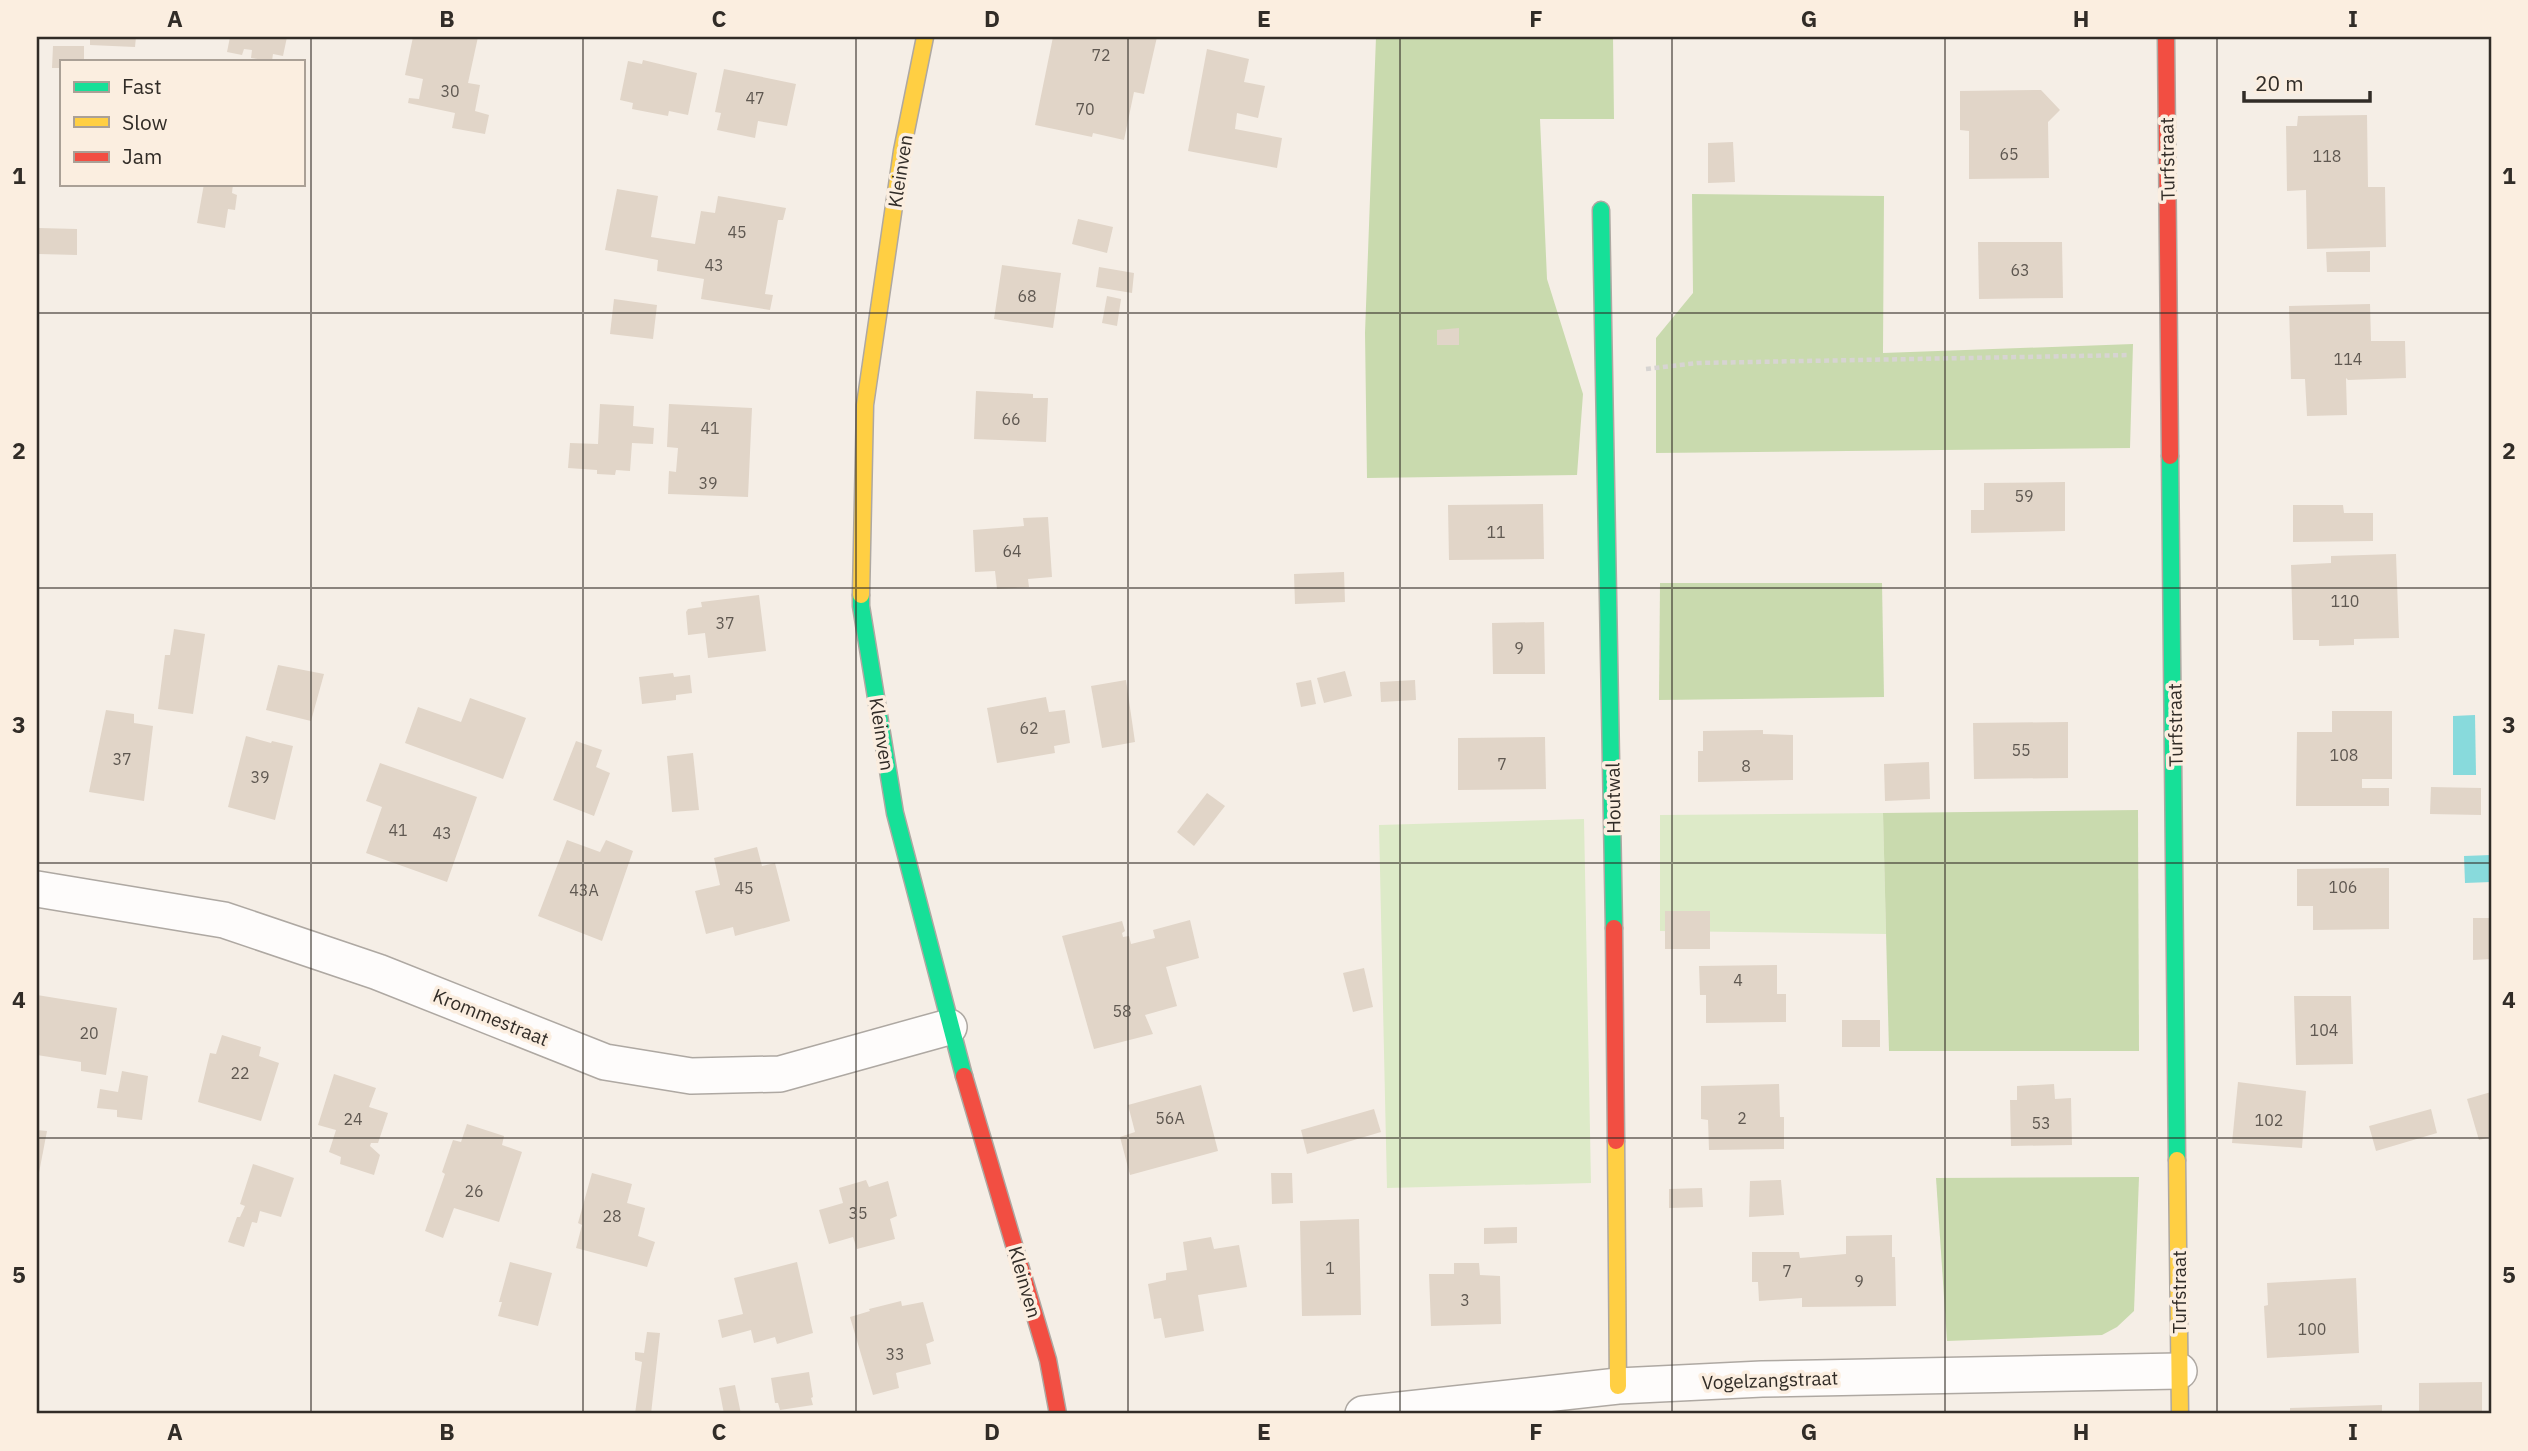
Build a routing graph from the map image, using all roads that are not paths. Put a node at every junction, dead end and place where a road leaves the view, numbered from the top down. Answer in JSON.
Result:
{"nodes":[{"id":1,"x":925,"y":37,"type":"edge"},
{"id":2,"x":2166,"y":37,"type":"edge"},
{"id":3,"x":1601,"y":210,"type":"dead end"},
{"id":4,"x":37,"y":889,"type":"edge"},
{"id":5,"x":949,"y":1027,"type":"junction"},
{"id":6,"x":2179,"y":1371,"type":"junction"},
{"id":7,"x":1619,"y":1386,"type":"junction"},
{"id":8,"x":1058,"y":1414,"type":"edge"},
{"id":9,"x":1363,"y":1414,"type":"edge"},
{"id":10,"x":2180,"y":1414,"type":"edge"}],
"edges":[{"from":1,"to":5,"type":"street","name":"Kleinven"},
{"from":2,"to":6,"type":"street","name":"Turfstraat"},
{"from":3,"to":7,"type":"street","name":"Houtwal"},
{"from":4,"to":5,"type":"street","name":"Krommestraat"},
{"from":5,"to":8,"type":"street","name":"Kleinven"},
{"from":6,"to":7,"type":"street","name":"Vogelzangstraat"},
{"from":6,"to":10,"type":"street","name":"Turfstraat"},
{"from":7,"to":9,"type":"street","name":"Vogelzangstraat"}]}
